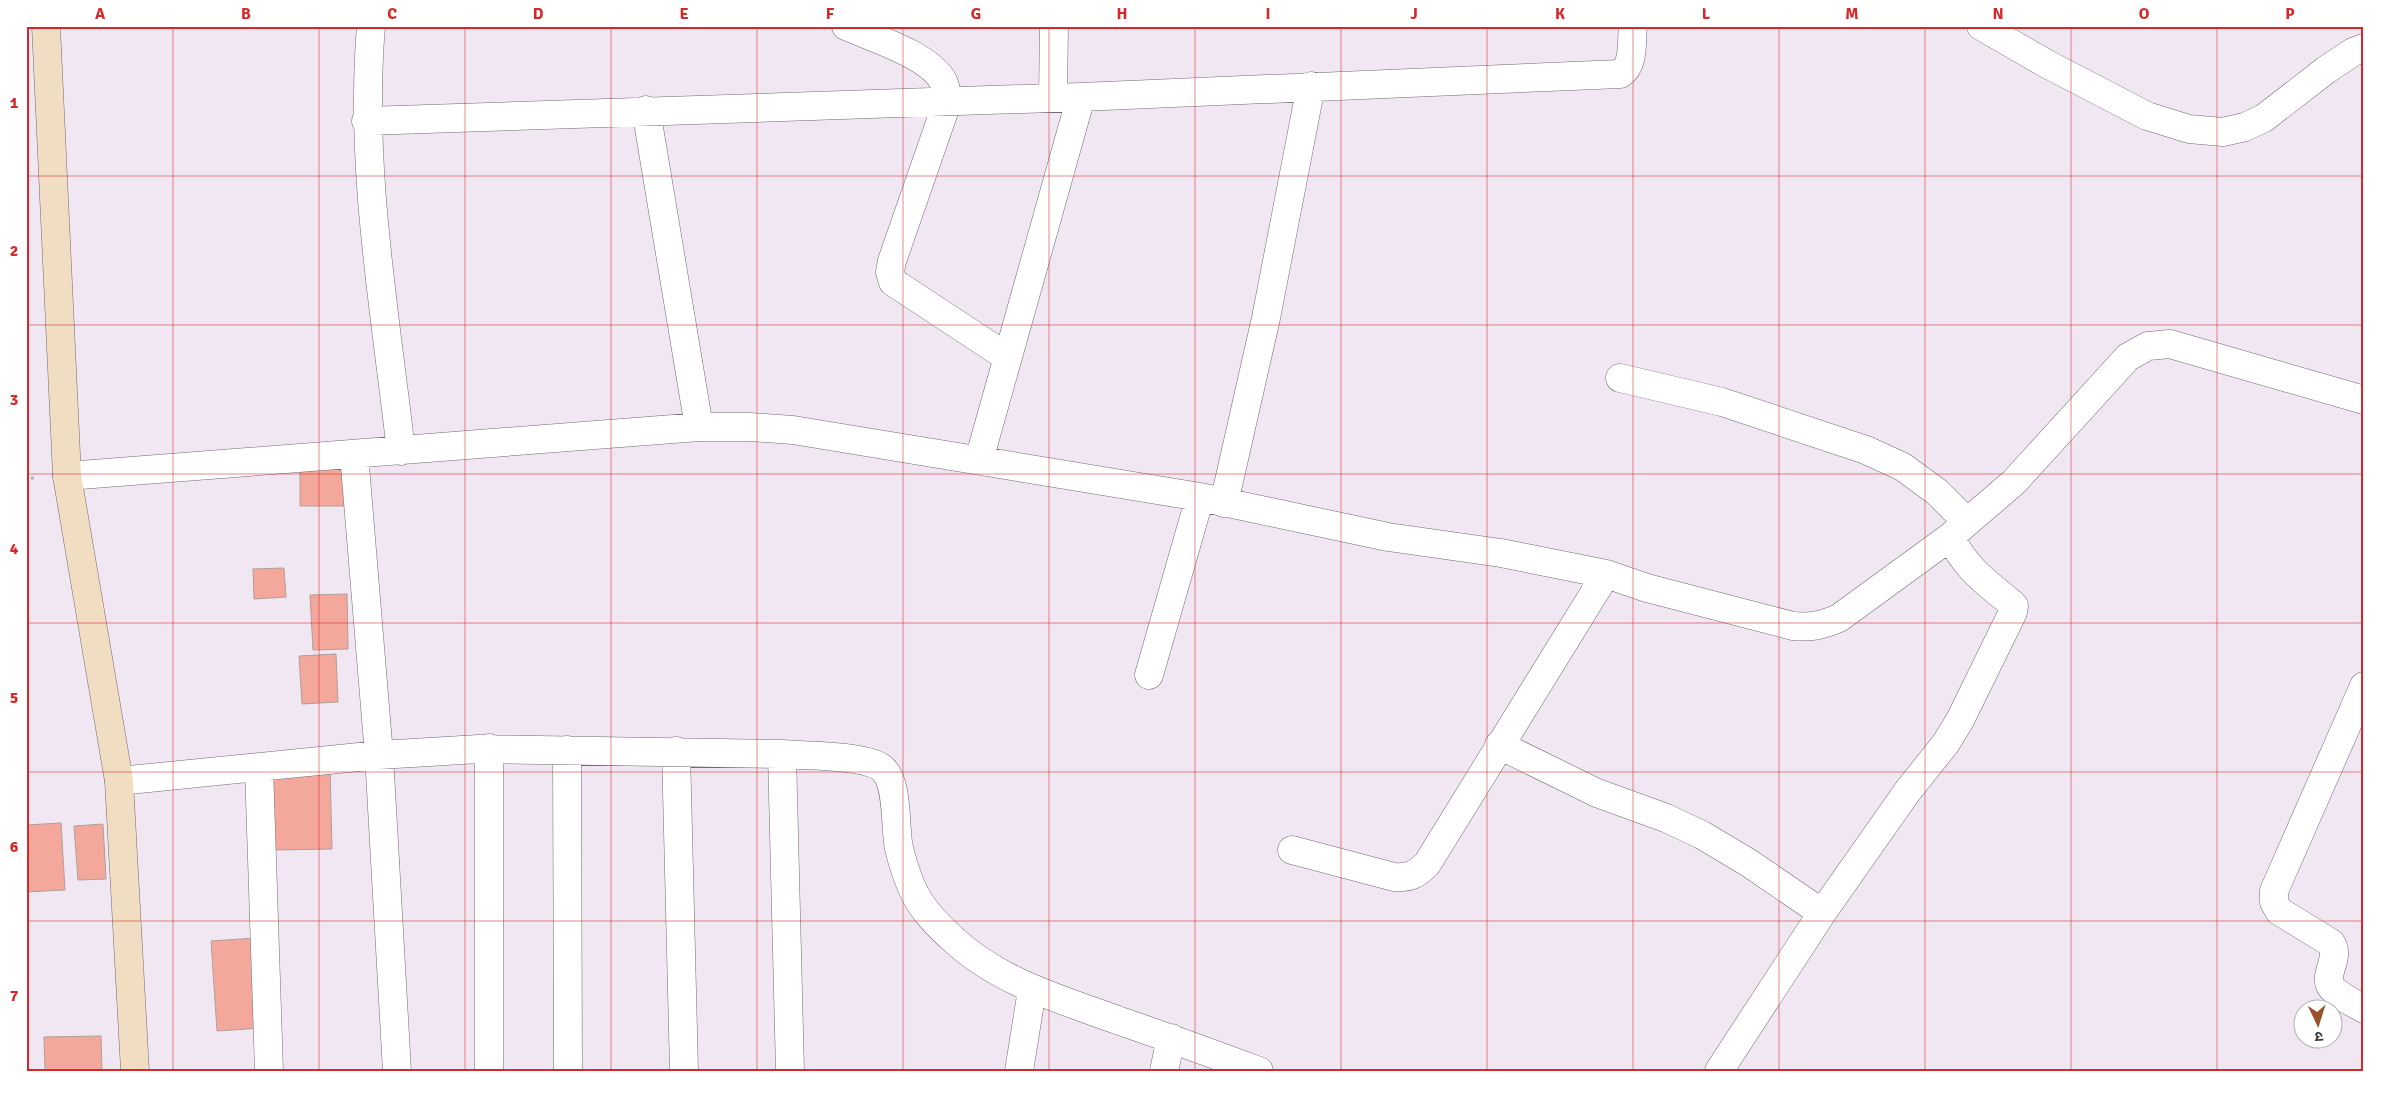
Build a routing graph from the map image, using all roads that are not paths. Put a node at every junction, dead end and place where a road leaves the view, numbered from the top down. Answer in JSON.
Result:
{"nodes":[{"id":1,"x":46,"y":26,"type":"edge"},
{"id":2,"x":371,"y":26,"type":"edge"},
{"id":3,"x":846,"y":26,"type":"edge"},
{"id":4,"x":1054,"y":26,"type":"edge"},
{"id":5,"x":1633,"y":26,"type":"edge"},
{"id":6,"x":1981,"y":26,"type":"edge"},
{"id":7,"x":2364,"y":48,"type":"edge"},
{"id":8,"x":1311,"y":86,"type":"junction"},
{"id":9,"x":1053,"y":97,"type":"junction"},
{"id":10,"x":1081,"y":97,"type":"junction"},
{"id":11,"x":948,"y":100,"type":"junction"},
{"id":12,"x":646,"y":110,"type":"junction"},
{"id":13,"x":366,"y":122,"type":"junction"},
{"id":14,"x":1007,"y":358,"type":"junction"},
{"id":15,"x":1620,"y":378,"type":"dead end"},
{"id":16,"x":2364,"y":400,"type":"edge"},
{"id":17,"x":699,"y":427,"type":"junction"},
{"id":18,"x":401,"y":450,"type":"junction"},
{"id":19,"x":354,"y":454,"type":"junction"},
{"id":20,"x":979,"y":460,"type":"junction"},
{"id":21,"x":67,"y":476,"type":"junction"},
{"id":22,"x":1212,"y":500,"type":"junction"},
{"id":23,"x":1958,"y":530,"type":"junction"},
{"id":24,"x":1606,"y":574,"type":"junction"},
{"id":25,"x":1150,"y":675,"type":"dead end"},
{"id":26,"x":2364,"y":686,"type":"edge"},
{"id":27,"x":1499,"y":745,"type":"junction"},
{"id":28,"x":489,"y":748,"type":"junction"},
{"id":29,"x":567,"y":750,"type":"junction"},
{"id":30,"x":676,"y":751,"type":"junction"},
{"id":31,"x":782,"y":754,"type":"junction"},
{"id":32,"x":378,"y":755,"type":"junction"},
{"id":33,"x":259,"y":768,"type":"junction"},
{"id":34,"x":119,"y":781,"type":"junction"},
{"id":35,"x":1292,"y":850,"type":"dead end"},
{"id":36,"x":1822,"y":913,"type":"junction"},
{"id":37,"x":1032,"y":990,"type":"junction"},
{"id":38,"x":2364,"y":1009,"type":"edge"},
{"id":39,"x":1171,"y":1038,"type":"junction"},
{"id":40,"x":135,"y":1071,"type":"edge"},
{"id":41,"x":269,"y":1071,"type":"edge"},
{"id":42,"x":397,"y":1071,"type":"edge"},
{"id":43,"x":489,"y":1071,"type":"edge"},
{"id":44,"x":568,"y":1071,"type":"edge"},
{"id":45,"x":684,"y":1071,"type":"edge"},
{"id":46,"x":790,"y":1071,"type":"edge"},
{"id":47,"x":1019,"y":1071,"type":"edge"},
{"id":48,"x":1164,"y":1071,"type":"edge"},
{"id":49,"x":1260,"y":1071,"type":"edge"},
{"id":50,"x":1719,"y":1071,"type":"edge"}],
"edges":[{"from":1,"to":21,"type":"street"},
{"from":2,"to":13,"type":"street"},
{"from":3,"to":11,"type":"street"},
{"from":4,"to":9,"type":"street"},
{"from":5,"to":8,"type":"street"},
{"from":6,"to":7,"type":"street"},
{"from":8,"to":10,"type":"street"},
{"from":8,"to":22,"type":"street"},
{"from":9,"to":10,"type":"street"},
{"from":9,"to":11,"type":"street"},
{"from":10,"to":14,"type":"street"},
{"from":11,"to":12,"type":"street"},
{"from":11,"to":14,"type":"street"},
{"from":12,"to":13,"type":"street"},
{"from":12,"to":17,"type":"street"},
{"from":13,"to":18,"type":"street"},
{"from":14,"to":20,"type":"street"},
{"from":15,"to":23,"type":"street"},
{"from":16,"to":23,"type":"street"},
{"from":17,"to":18,"type":"street"},
{"from":17,"to":20,"type":"street"},
{"from":18,"to":19,"type":"street"},
{"from":19,"to":21,"type":"street"},
{"from":19,"to":32,"type":"street"},
{"from":20,"to":22,"type":"street"},
{"from":21,"to":34,"type":"street"},
{"from":22,"to":24,"type":"street"},
{"from":22,"to":25,"type":"street"},
{"from":23,"to":24,"type":"street"},
{"from":23,"to":36,"type":"street"},
{"from":24,"to":27,"type":"street"},
{"from":26,"to":38,"type":"street"},
{"from":27,"to":35,"type":"street"},
{"from":27,"to":36,"type":"street"},
{"from":28,"to":29,"type":"street"},
{"from":28,"to":32,"type":"street"},
{"from":28,"to":43,"type":"street"},
{"from":29,"to":30,"type":"street"},
{"from":29,"to":44,"type":"street"},
{"from":30,"to":31,"type":"street"},
{"from":30,"to":45,"type":"street"},
{"from":31,"to":37,"type":"street"},
{"from":31,"to":46,"type":"street"},
{"from":32,"to":33,"type":"street"},
{"from":32,"to":42,"type":"street"},
{"from":33,"to":34,"type":"street"},
{"from":33,"to":41,"type":"street"},
{"from":34,"to":40,"type":"street"},
{"from":36,"to":50,"type":"street"},
{"from":37,"to":39,"type":"street"},
{"from":37,"to":47,"type":"street"},
{"from":39,"to":48,"type":"street"},
{"from":39,"to":49,"type":"street"}]}
